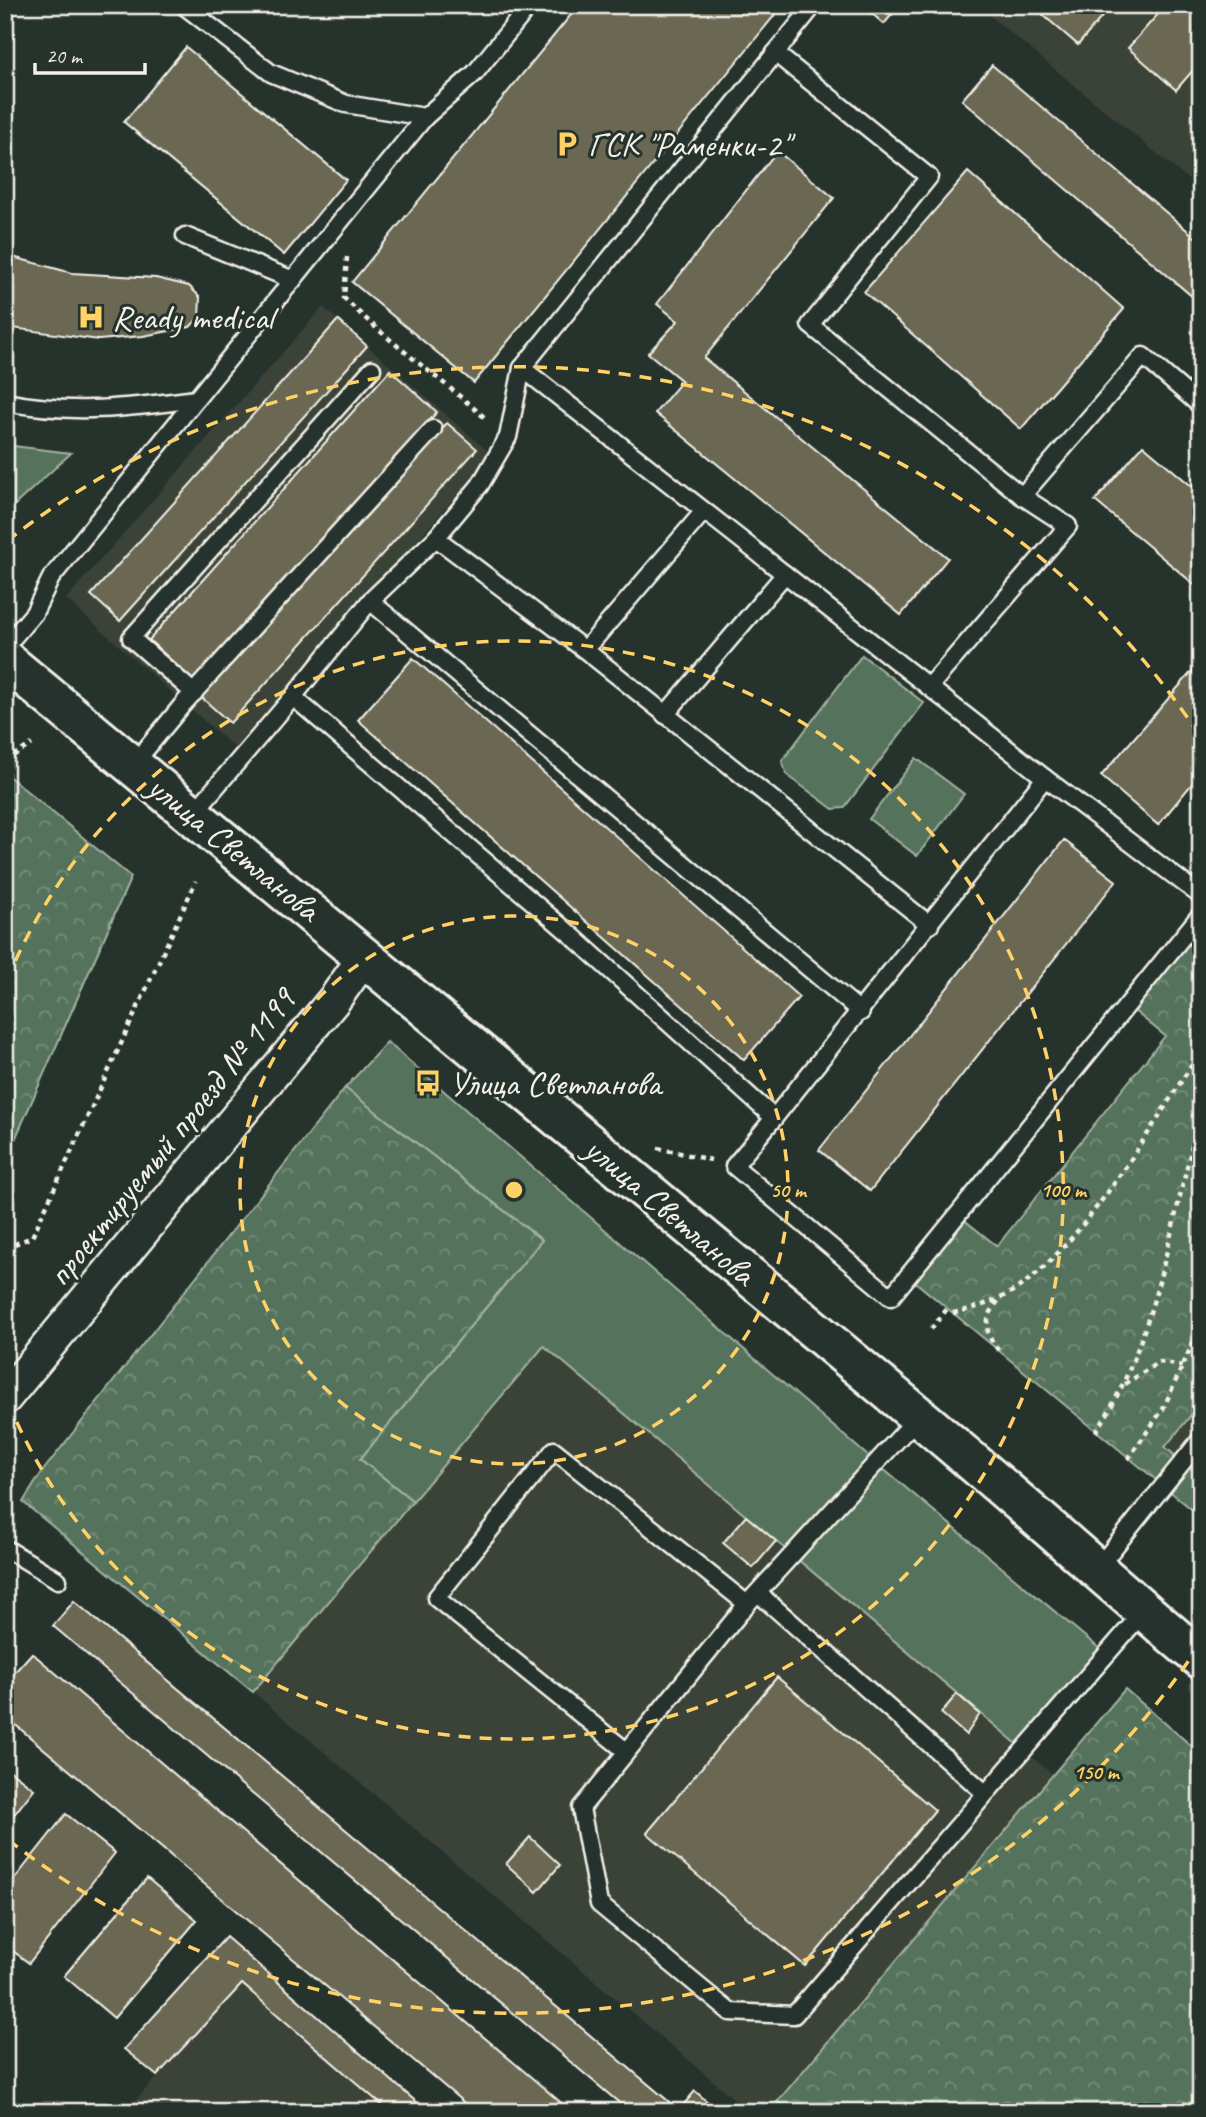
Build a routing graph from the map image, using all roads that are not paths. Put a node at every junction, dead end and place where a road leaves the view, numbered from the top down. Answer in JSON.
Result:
{"nodes":[{"id":1,"x":183,"y":5,"type":"edge"},
{"id":2,"x":530,"y":5,"type":"edge"},
{"id":3,"x":814,"y":5,"type":"edge"},
{"id":4,"x":775,"y":53,"type":"junction"},
{"id":5,"x":425,"y":117,"type":"junction"},
{"id":6,"x":185,"y":236,"type":"dead end"},
{"id":7,"x":293,"y":280,"type":"junction"},
{"id":8,"x":522,"y":368,"type":"junction"},
{"id":9,"x":372,"y":369,"type":"dead end"},
{"id":10,"x":196,"y":399,"type":"junction"},
{"id":11,"x":5,"y":402,"type":"edge"},
{"id":12,"x":1201,"y":406,"type":"edge"},
{"id":13,"x":433,"y":429,"type":"dead end"},
{"id":14,"x":1022,"y":496,"type":"junction"},
{"id":15,"x":704,"y":511,"type":"junction"},
{"id":16,"x":436,"y":538,"type":"junction"},
{"id":17,"x":785,"y":574,"type":"junction"},
{"id":18,"x":370,"y":601,"type":"junction"},
{"id":19,"x":5,"y":647,"type":"edge"},
{"id":20,"x":585,"y":650,"type":"junction"},
{"id":21,"x":5,"y":660,"type":"edge"},
{"id":22,"x":929,"y":687,"type":"junction"},
{"id":23,"x":194,"y":693,"type":"junction"},
{"id":24,"x":293,"y":697,"type":"junction"},
{"id":25,"x":665,"y":715,"type":"junction"},
{"id":26,"x":133,"y":765,"type":"junction"},
{"id":27,"x":1045,"y":778,"type":"junction"},
{"id":28,"x":192,"y":815,"type":"junction"},
{"id":29,"x":1201,"y":896,"type":"edge"},
{"id":30,"x":1201,"y":914,"type":"edge"},
{"id":31,"x":930,"y":925,"type":"junction"},
{"id":32,"x":366,"y":955,"type":"junction"},
{"id":33,"x":861,"y":1012,"type":"junction"},
{"id":34,"x":774,"y":1118,"type":"junction"},
{"id":35,"x":5,"y":1398,"type":"edge"},
{"id":36,"x":919,"y":1416,"type":"junction"},
{"id":37,"x":1201,"y":1439,"type":"edge"},
{"id":38,"x":5,"y":1548,"type":"edge"},
{"id":39,"x":1096,"y":1570,"type":"junction"},
{"id":40,"x":58,"y":1580,"type":"dead end"},
{"id":41,"x":753,"y":1599,"type":"junction"},
{"id":42,"x":1144,"y":1611,"type":"junction"},
{"id":43,"x":1201,"y":1659,"type":"edge"},
{"id":44,"x":626,"y":1751,"type":"junction"},
{"id":45,"x":985,"y":1793,"type":"junction"}],
"edges":[{"from":1,"to":5,"type":"lane"},
{"from":2,"to":5,"type":"lane"},
{"from":3,"to":4,"type":"lane"},
{"from":4,"to":8,"type":"lane"},
{"from":4,"to":14,"type":"lane"},
{"from":5,"to":7,"type":"lane"},
{"from":6,"to":7,"type":"lane"},
{"from":7,"to":10,"type":"lane"},
{"from":8,"to":15,"type":"lane"},
{"from":8,"to":16,"type":"lane"},
{"from":9,"to":23,"type":"lane"},
{"from":10,"to":11,"type":"lane"},
{"from":10,"to":19,"type":"lane"},
{"from":12,"to":14,"type":"lane"},
{"from":13,"to":23,"type":"lane"},
{"from":14,"to":22,"type":"lane"},
{"from":15,"to":17,"type":"lane"},
{"from":15,"to":20,"type":"lane"},
{"from":16,"to":18,"type":"lane"},
{"from":16,"to":20,"type":"lane"},
{"from":17,"to":22,"type":"lane"},
{"from":17,"to":25,"type":"lane"},
{"from":18,"to":24,"type":"lane"},
{"from":18,"to":33,"type":"lane"},
{"from":20,"to":25,"type":"lane"},
{"from":21,"to":26,"type":"street","name":"улица Светланова"},
{"from":22,"to":27,"type":"lane"},
{"from":23,"to":26,"type":"lane"},
{"from":24,"to":28,"type":"lane"},
{"from":24,"to":34,"type":"lane"},
{"from":25,"to":31,"type":"lane"},
{"from":26,"to":28,"type":"street","name":"улица Светланова"},
{"from":27,"to":29,"type":"lane"},
{"from":27,"to":31,"type":"lane"},
{"from":28,"to":32,"type":"street","name":"улица Светланова"},
{"from":30,"to":34,"type":"lane"},
{"from":31,"to":33,"type":"lane"},
{"from":32,"to":35,"type":"street","name":"проектируемый проезд № 1199"},
{"from":32,"to":36,"type":"street","name":"улица Светланова"},
{"from":33,"to":34,"type":"lane"},
{"from":36,"to":39,"type":"street","name":"улица Светланова"},
{"from":36,"to":41,"type":"lane"},
{"from":37,"to":39,"type":"lane"},
{"from":38,"to":40,"type":"lane"},
{"from":39,"to":42,"type":"street","name":"улица Светланова"},
{"from":41,"to":44,"type":"lane"},
{"from":41,"to":44,"type":"lane"},
{"from":41,"to":45,"type":"lane"},
{"from":42,"to":43,"type":"street","name":"улица Светланова"},
{"from":42,"to":45,"type":"lane"},
{"from":44,"to":45,"type":"lane"}]}
